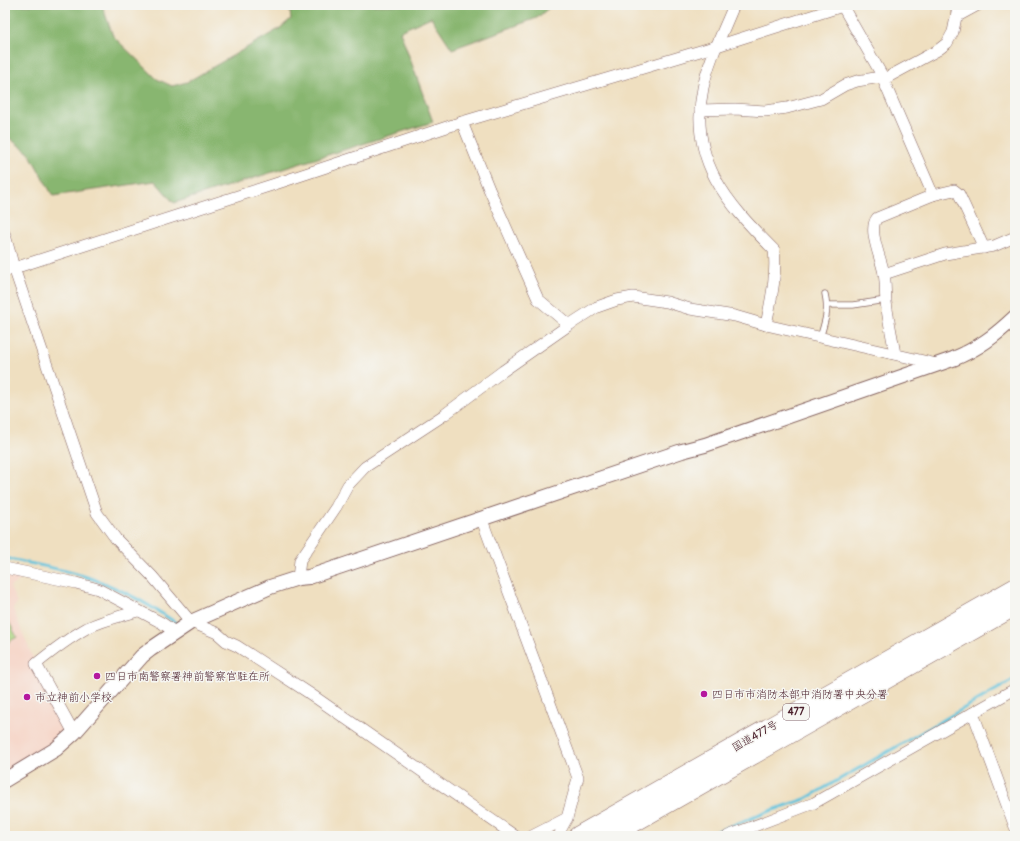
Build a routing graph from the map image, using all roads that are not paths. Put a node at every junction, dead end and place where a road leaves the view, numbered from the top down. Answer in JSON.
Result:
{"nodes":[{"id":1,"x":734,"y":5,"type":"edge"},
{"id":2,"x":955,"y":5,"type":"edge"},
{"id":3,"x":978,"y":5,"type":"edge"},
{"id":4,"x":844,"y":6,"type":"edge"},
{"id":5,"x":956,"y":17,"type":"junction"},
{"id":6,"x":717,"y":46,"type":"junction"},
{"id":7,"x":883,"y":77,"type":"junction"},
{"id":8,"x":700,"y":110,"type":"junction"},
{"id":9,"x":462,"y":122,"type":"junction"},
{"id":10,"x":933,"y":195,"type":"junction"},
{"id":11,"x":5,"y":235,"type":"edge"},
{"id":12,"x":1015,"y":237,"type":"edge"},
{"id":13,"x":984,"y":248,"type":"junction"},
{"id":14,"x":10,"y":269,"type":"edge"},
{"id":15,"x":884,"y":274,"type":"junction"},
{"id":16,"x":825,"y":294,"type":"dead end"},
{"id":17,"x":886,"y":300,"type":"junction"},
{"id":18,"x":827,"y":305,"type":"junction"},
{"id":19,"x":1015,"y":317,"type":"edge"},
{"id":20,"x":569,"y":325,"type":"junction"},
{"id":21,"x":766,"y":325,"type":"junction"},
{"id":22,"x":820,"y":338,"type":"junction"},
{"id":23,"x":895,"y":354,"type":"junction"},
{"id":24,"x":937,"y":364,"type":"junction"},
{"id":25,"x":482,"y":520,"type":"junction"},
{"id":26,"x":5,"y":568,"type":"edge"},
{"id":27,"x":298,"y":578,"type":"junction"},
{"id":28,"x":1015,"y":588,"type":"edge"},
{"id":29,"x":1015,"y":606,"type":"edge"},
{"id":30,"x":138,"y":611,"type":"junction"},
{"id":31,"x":183,"y":628,"type":"junction"},
{"id":32,"x":1015,"y":689,"type":"edge"},
{"id":33,"x":973,"y":712,"type":"junction"},
{"id":34,"x":74,"y":733,"type":"junction"},
{"id":35,"x":5,"y":780,"type":"edge"},
{"id":36,"x":567,"y":818,"type":"junction"},
{"id":37,"x":1015,"y":827,"type":"edge"},
{"id":38,"x":515,"y":836,"type":"edge"},
{"id":39,"x":532,"y":836,"type":"edge"},
{"id":40,"x":560,"y":836,"type":"edge"},
{"id":41,"x":578,"y":836,"type":"edge"},
{"id":42,"x":610,"y":836,"type":"edge"},
{"id":43,"x":728,"y":836,"type":"edge"}],
"edges":[{"from":1,"to":6,"type":"street"},
{"from":2,"to":5,"type":"lane"},
{"from":3,"to":5,"type":"street"},
{"from":4,"to":6,"type":"street"},
{"from":4,"to":7,"type":"street"},
{"from":5,"to":7,"type":"street"},
{"from":6,"to":8,"type":"street"},
{"from":6,"to":9,"type":"street"},
{"from":7,"to":8,"type":"street"},
{"from":7,"to":10,"type":"street"},
{"from":8,"to":21,"type":"street"},
{"from":9,"to":14,"type":"street"},
{"from":9,"to":20,"type":"street"},
{"from":10,"to":13,"type":"street"},
{"from":10,"to":15,"type":"street"},
{"from":11,"to":14,"type":"street"},
{"from":12,"to":13,"type":"street"},
{"from":13,"to":15,"type":"street"},
{"from":14,"to":31,"type":"street"},
{"from":15,"to":17,"type":"street"},
{"from":16,"to":18,"type":"lane"},
{"from":17,"to":18,"type":"lane"},
{"from":17,"to":23,"type":"street"},
{"from":18,"to":22,"type":"lane"},
{"from":19,"to":24,"type":"street"},
{"from":20,"to":21,"type":"street"},
{"from":20,"to":27,"type":"street"},
{"from":21,"to":22,"type":"street"},
{"from":22,"to":23,"type":"street"},
{"from":23,"to":24,"type":"street"},
{"from":24,"to":25,"type":"street"},
{"from":25,"to":27,"type":"street"},
{"from":25,"to":36,"type":"street"},
{"from":26,"to":30,"type":"street"},
{"from":27,"to":31,"type":"street"},
{"from":28,"to":41,"type":"highway","name":"国道477号","number":"477"},
{"from":29,"to":42,"type":"highway","name":"国道477号","number":"477"},
{"from":30,"to":31,"type":"street"},
{"from":30,"to":34,"type":"street"},
{"from":31,"to":34,"type":"street"},
{"from":31,"to":38,"type":"street"},
{"from":32,"to":33,"type":"street"},
{"from":33,"to":37,"type":"street"},
{"from":33,"to":43,"type":"street"},
{"from":34,"to":35,"type":"street"},
{"from":36,"to":39,"type":"street"},
{"from":36,"to":40,"type":"street"}]}
